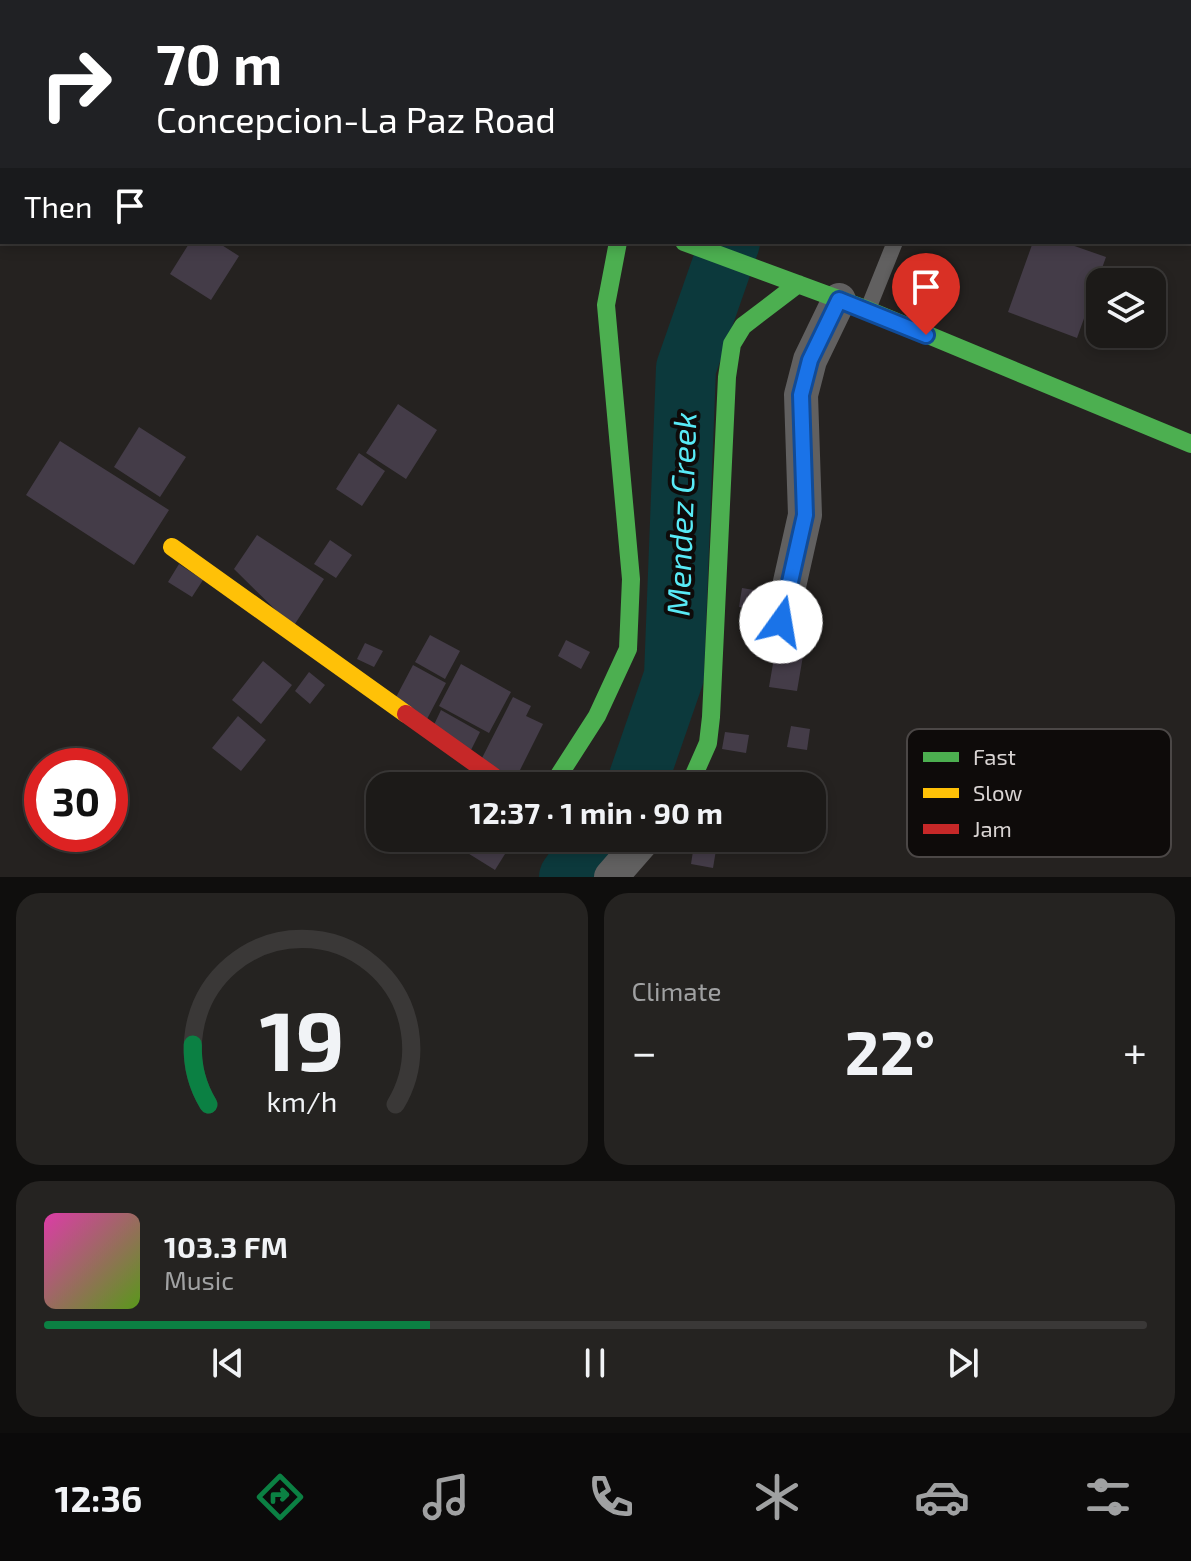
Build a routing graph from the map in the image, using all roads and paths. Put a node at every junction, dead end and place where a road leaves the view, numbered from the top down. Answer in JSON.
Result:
{"nodes":[{"id":1,"x":618,"y":244,"type":"edge"},
{"id":2,"x":689,"y":244,"type":"edge"},
{"id":3,"x":894,"y":244,"type":"edge"},
{"id":4,"x":798,"y":284,"type":"junction"},
{"id":5,"x":854,"y":305,"type":"junction"},
{"id":6,"x":1191,"y":444,"type":"edge"},
{"id":7,"x":172,"y":547,"type":"dead end"},
{"id":8,"x":781,"y":622,"type":"dead end"},
{"id":9,"x":487,"y":772,"type":"edge"},
{"id":10,"x":561,"y":772,"type":"edge"},
{"id":11,"x":695,"y":772,"type":"edge"},
{"id":12,"x":633,"y":852,"type":"edge"},
{"id":13,"x":611,"y":877,"type":"edge"}],
"edges":[{"from":1,"to":10,"type":"street"},
{"from":2,"to":4,"type":"street"},
{"from":3,"to":5,"type":"lane"},
{"from":4,"to":5,"type":"street"},
{"from":4,"to":11,"type":"street"},
{"from":5,"to":6,"type":"street"},
{"from":5,"to":8,"type":"street"},
{"from":7,"to":9,"type":"street"},
{"from":12,"to":13,"type":"street"}]}
